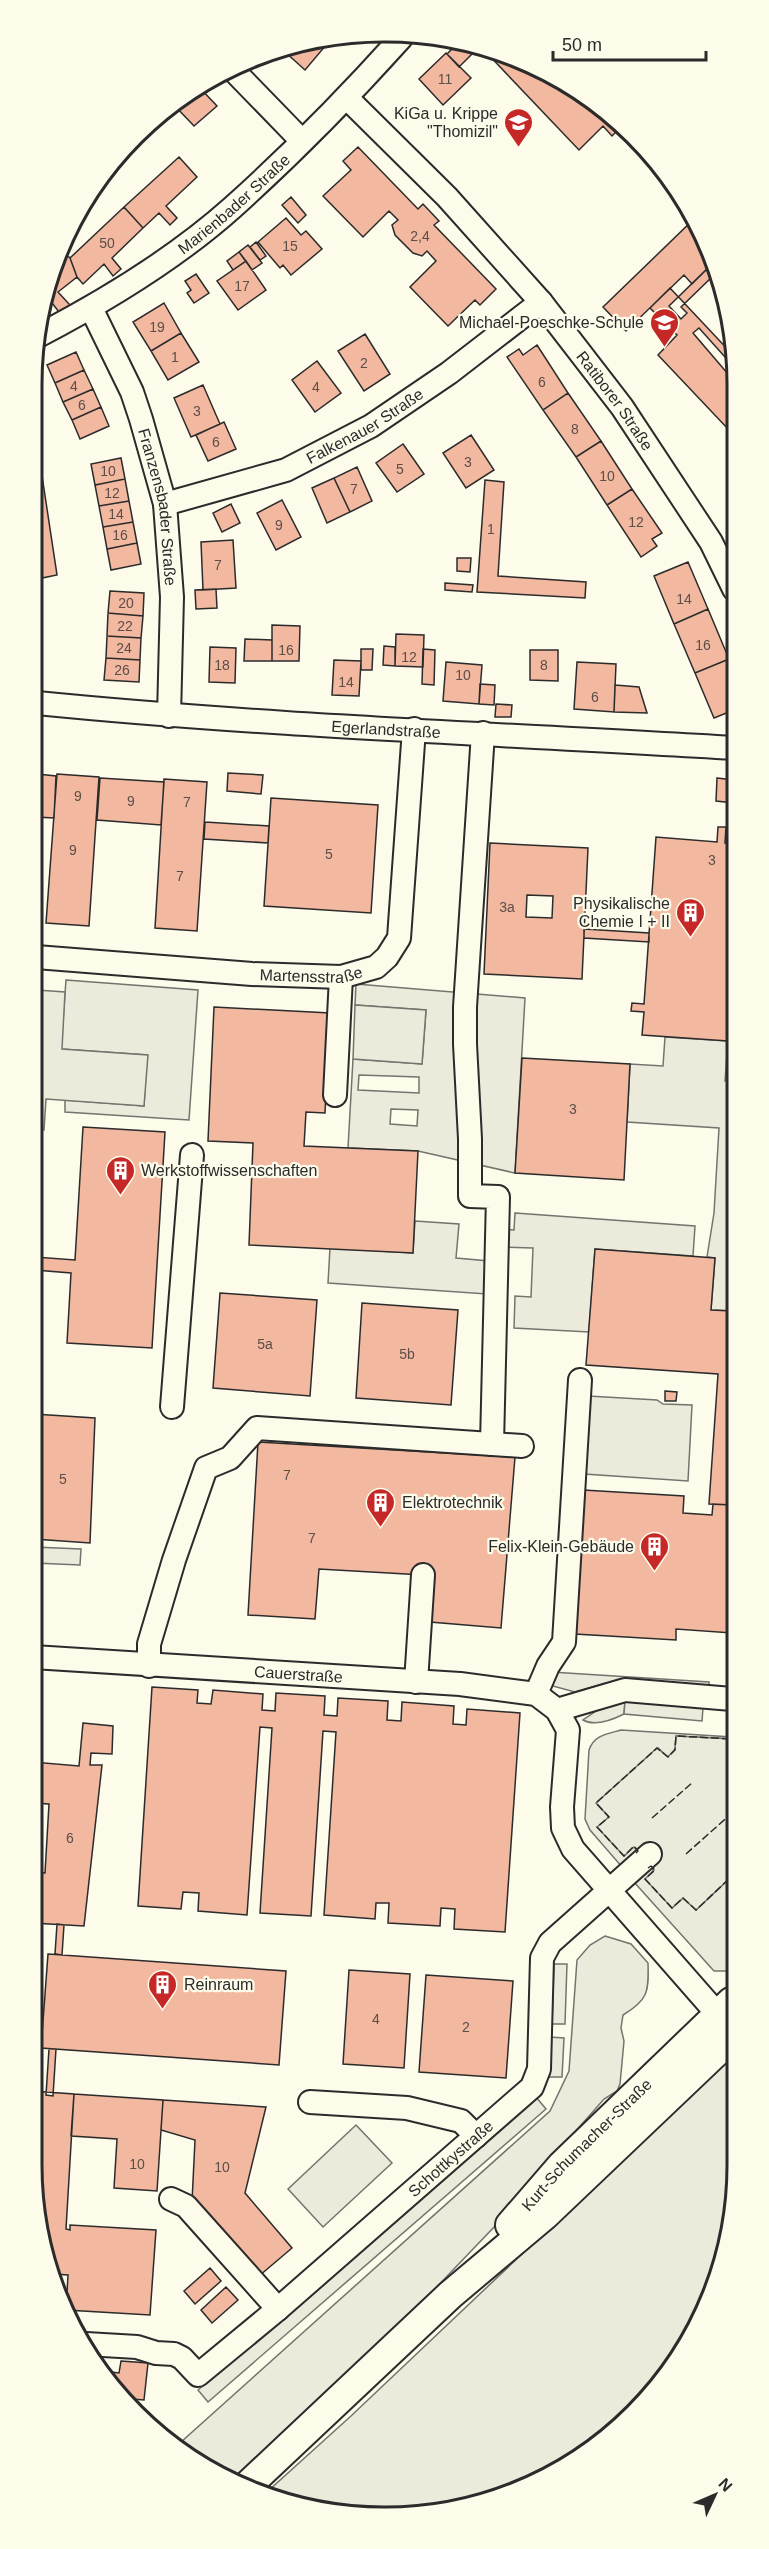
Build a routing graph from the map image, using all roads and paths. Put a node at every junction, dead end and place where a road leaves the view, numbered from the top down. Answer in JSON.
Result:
{"nodes":[{"id":1,"x":397,"y":43,"type":"edge"},
{"id":2,"x":238,"y":75,"type":"edge"},
{"id":3,"x":347,"y":99,"type":"junction"},
{"id":4,"x":302,"y":141,"type":"junction"},
{"id":5,"x":540,"y":302,"type":"junction"},
{"id":6,"x":91,"y":308,"type":"junction"},
{"id":7,"x":47,"y":331,"type":"edge"},
{"id":8,"x":165,"y":504,"type":"junction"},
{"id":9,"x":727,"y":575,"type":"edge"},
{"id":10,"x":42,"y":703,"type":"edge"},
{"id":11,"x":169,"y":716,"type":"junction"},
{"id":12,"x":414,"y":729,"type":"junction"},
{"id":13,"x":483,"y":733,"type":"junction"},
{"id":14,"x":727,"y":748,"type":"edge"},
{"id":15,"x":42,"y":957,"type":"edge"},
{"id":16,"x":341,"y":977,"type":"junction"},
{"id":17,"x":335,"y":1095,"type":"dead end"},
{"id":18,"x":192,"y":1155,"type":"dead end"},
{"id":19,"x":580,"y":1380,"type":"dead end"},
{"id":20,"x":172,"y":1407,"type":"dead end"},
{"id":21,"x":492,"y":1444,"type":"junction"},
{"id":22,"x":522,"y":1446,"type":"dead end"},
{"id":23,"x":423,"y":1575,"type":"dead end"},
{"id":24,"x":42,"y":1659,"type":"edge"},
{"id":25,"x":149,"y":1666,"type":"junction"},
{"id":26,"x":416,"y":1682,"type":"junction"},
{"id":27,"x":536,"y":1694,"type":"junction"},
{"id":28,"x":727,"y":1699,"type":"edge"},
{"id":29,"x":557,"y":1710,"type":"junction"},
{"id":30,"x":650,"y":1854,"type":"dead end"},
{"id":31,"x":609,"y":1890,"type":"junction"},
{"id":32,"x":727,"y":2020,"type":"edge"},
{"id":33,"x":727,"y":2022,"type":"edge"},
{"id":34,"x":310,"y":2102,"type":"dead end"},
{"id":35,"x":476,"y":2136,"type":"junction"},
{"id":36,"x":171,"y":2199,"type":"dead end"},
{"id":37,"x":278,"y":2309,"type":"junction"},
{"id":38,"x":93,"y":2344,"type":"edge"},
{"id":39,"x":253,"y":2481,"type":"edge"}],
"edges":[{"from":1,"to":3,"type":"street","name":"Marienbader Straße"},
{"from":2,"to":4,"type":"street"},
{"from":3,"to":4,"type":"street","name":"Marienbader Straße"},
{"from":3,"to":5,"type":"street","name":"Ratiborer Straße"},
{"from":4,"to":6,"type":"street","name":"Marienbader Straße"},
{"from":5,"to":8,"type":"street","name":"Falkenauer Straße"},
{"from":5,"to":9,"type":"street","name":"Ratiborer Straße"},
{"from":6,"to":7,"type":"street","name":"Marienbader Straße"},
{"from":6,"to":8,"type":"street","name":"Franzensbader Straße"},
{"from":8,"to":11,"type":"street","name":"Franzensbader Straße"},
{"from":10,"to":11,"type":"street","name":"Egerlandstraße"},
{"from":11,"to":12,"type":"street","name":"Egerlandstraße"},
{"from":12,"to":13,"type":"street","name":"Egerlandstraße"},
{"from":12,"to":16,"type":"street","name":"Martensstraße"},
{"from":13,"to":14,"type":"street","name":"Egerlandstraße"},
{"from":13,"to":21,"type":"street"},
{"from":15,"to":16,"type":"street","name":"Martensstraße"},
{"from":16,"to":17,"type":"street"},
{"from":18,"to":20,"type":"street"},
{"from":19,"to":27,"type":"street"},
{"from":21,"to":22,"type":"street"},
{"from":21,"to":25,"type":"street"},
{"from":23,"to":26,"type":"street"},
{"from":24,"to":25,"type":"street","name":"Cauerstraße"},
{"from":25,"to":26,"type":"street","name":"Cauerstraße"},
{"from":26,"to":27,"type":"street","name":"Cauerstraße"},
{"from":27,"to":29,"type":"street","name":"Cauerstraße"},
{"from":28,"to":29,"type":"street"},
{"from":29,"to":31,"type":"street"},
{"from":30,"to":31,"type":"street","name":"Schottkystraße"},
{"from":31,"to":32,"type":"street"},
{"from":31,"to":35,"type":"street","name":"Schottkystraße"},
{"from":33,"to":39,"type":"main road","name":"Kurt-Schumacher-Straße"},
{"from":34,"to":35,"type":"street"},
{"from":35,"to":37,"type":"street","name":"Schottkystraße"},
{"from":36,"to":37,"type":"street"},
{"from":37,"to":38,"type":"street","name":"Schottkystraße"}]}
